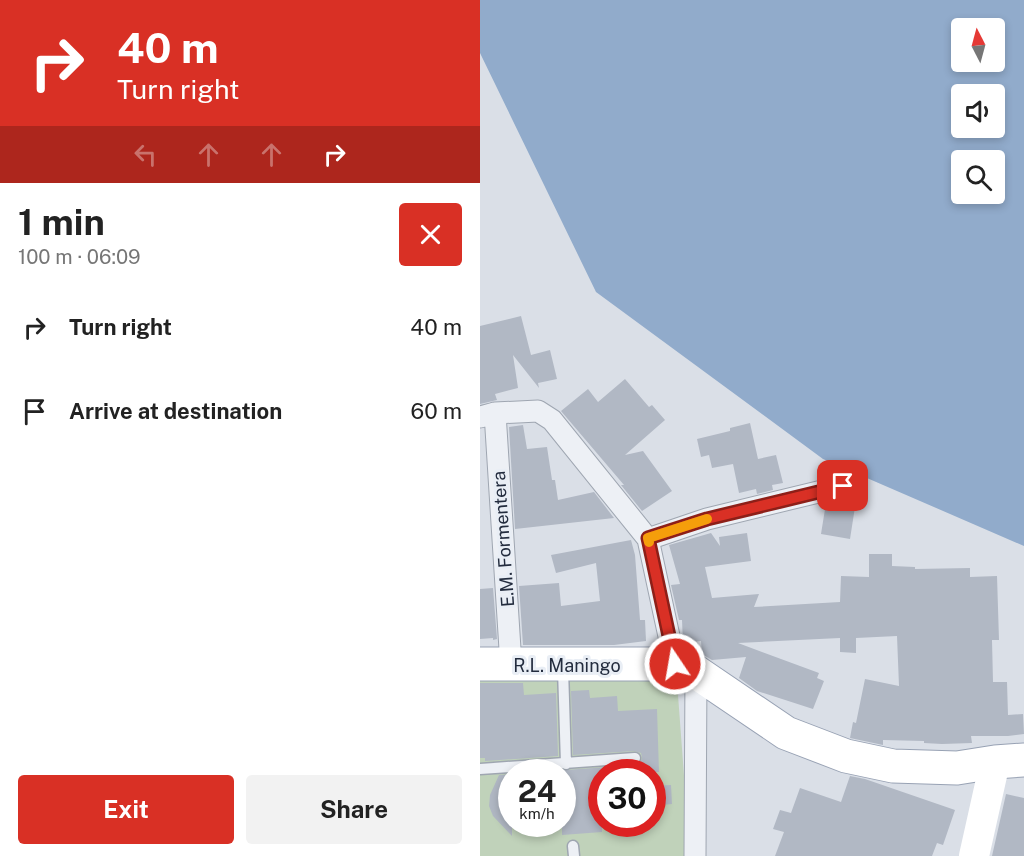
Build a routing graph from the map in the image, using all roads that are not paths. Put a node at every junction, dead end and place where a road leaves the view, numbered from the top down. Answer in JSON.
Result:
{"nodes":[{"id":1,"x":488,"y":415,"type":"edge"},
{"id":2,"x":843,"y":486,"type":"dead end"},
{"id":3,"x":648,"y":538,"type":"junction"},
{"id":4,"x":496,"y":665,"type":"edge"},
{"id":5,"x":563,"y":666,"type":"junction"},
{"id":6,"x":686,"y":668,"type":"junction"},
{"id":7,"x":635,"y":758,"type":"dead end"},
{"id":8,"x":566,"y":759,"type":"edge"},
{"id":9,"x":1010,"y":761,"type":"edge"},
{"id":10,"x":576,"y":763,"type":"edge"},
{"id":11,"x":498,"y":768,"type":"edge"},
{"id":12,"x":480,"y":769,"type":"edge"},
{"id":13,"x":695,"y":856,"type":"edge"},
{"id":14,"x":974,"y":856,"type":"edge"}],
"edges":[{"from":1,"to":3,"type":"street"},
{"from":1,"to":4,"type":"street","name":"E.M. Formentera"},
{"from":2,"to":3,"type":"street"},
{"from":3,"to":6,"type":"street"},
{"from":4,"to":5,"type":"main road","name":"R.L. Maningo"},
{"from":5,"to":6,"type":"main road","name":"R.L. Maningo"},
{"from":5,"to":8,"type":"lane"},
{"from":6,"to":9,"type":"main road"},
{"from":6,"to":13,"type":"street"},
{"from":7,"to":10,"type":"lane"},
{"from":9,"to":14,"type":"street"},
{"from":11,"to":12,"type":"lane"}]}
